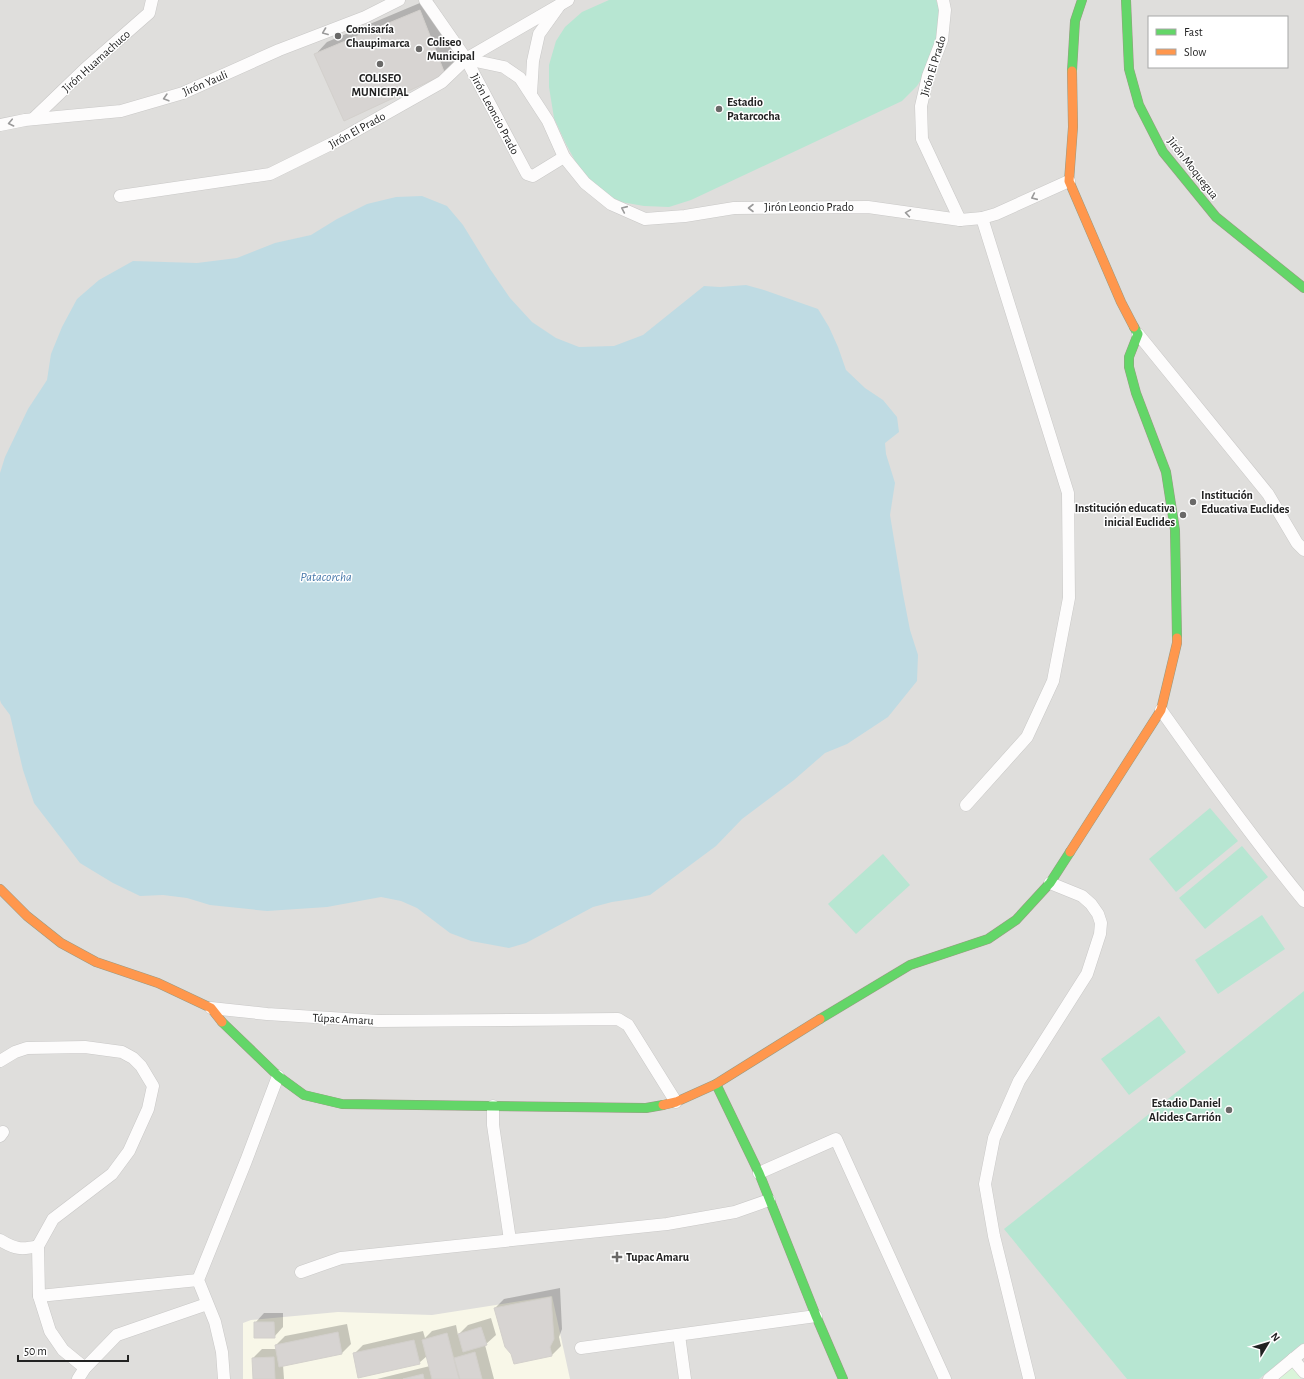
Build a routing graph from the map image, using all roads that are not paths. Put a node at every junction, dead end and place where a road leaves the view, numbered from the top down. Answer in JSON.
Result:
{"nodes":[{"id":1,"x":152,"y":0,"type":"edge"},
{"id":2,"x":399,"y":0,"type":"edge"},
{"id":3,"x":425,"y":0,"type":"edge"},
{"id":4,"x":943,"y":0,"type":"edge"},
{"id":5,"x":1082,"y":0,"type":"edge"},
{"id":6,"x":1126,"y":0,"type":"edge"},
{"id":7,"x":565,"y":2,"type":"edge"},
{"id":8,"x":466,"y":59,"type":"junction"},
{"id":9,"x":531,"y":94,"type":"junction"},
{"id":10,"x":33,"y":119,"type":"junction"},
{"id":11,"x":0,"y":125,"type":"edge"},
{"id":12,"x":564,"y":157,"type":"junction"},
{"id":13,"x":1069,"y":181,"type":"junction"},
{"id":14,"x":120,"y":196,"type":"dead end"},
{"id":15,"x":982,"y":218,"type":"junction"},
{"id":16,"x":960,"y":220,"type":"junction"},
{"id":17,"x":1304,"y":288,"type":"edge"},
{"id":18,"x":1138,"y":334,"type":"junction"},
{"id":19,"x":1304,"y":550,"type":"edge"},
{"id":20,"x":1162,"y":710,"type":"junction"},
{"id":21,"x":966,"y":804,"type":"dead end"},
{"id":22,"x":1050,"y":883,"type":"junction"},
{"id":23,"x":0,"y":889,"type":"edge"},
{"id":24,"x":1304,"y":901,"type":"edge"},
{"id":25,"x":211,"y":1008,"type":"junction"},
{"id":26,"x":1,"y":1058,"type":"edge"},
{"id":27,"x":278,"y":1076,"type":"junction"},
{"id":28,"x":716,"y":1084,"type":"junction"},
{"id":29,"x":676,"y":1102,"type":"junction"},
{"id":30,"x":493,"y":1106,"type":"junction"},
{"id":31,"x":759,"y":1173,"type":"junction"},
{"id":32,"x":769,"y":1200,"type":"junction"},
{"id":33,"x":0,"y":1240,"type":"edge"},
{"id":34,"x":510,"y":1240,"type":"junction"},
{"id":35,"x":38,"y":1246,"type":"junction"},
{"id":36,"x":301,"y":1272,"type":"dead end"},
{"id":37,"x":198,"y":1280,"type":"junction"},
{"id":38,"x":39,"y":1296,"type":"junction"},
{"id":39,"x":207,"y":1304,"type":"junction"},
{"id":40,"x":816,"y":1316,"type":"junction"},
{"id":41,"x":679,"y":1335,"type":"junction"},
{"id":42,"x":581,"y":1348,"type":"dead end"},
{"id":43,"x":1304,"y":1350,"type":"edge"},
{"id":44,"x":1293,"y":1359,"type":"junction"},
{"id":45,"x":85,"y":1368,"type":"junction"},
{"id":46,"x":1304,"y":1372,"type":"edge"},
{"id":47,"x":78,"y":1379,"type":"edge"},
{"id":48,"x":224,"y":1379,"type":"edge"},
{"id":49,"x":685,"y":1379,"type":"edge"},
{"id":50,"x":843,"y":1379,"type":"edge"},
{"id":51,"x":945,"y":1379,"type":"edge"},
{"id":52,"x":1028,"y":1379,"type":"edge"},
{"id":53,"x":1269,"y":1379,"type":"edge"}],
"edges":[{"from":1,"to":10,"type":"street","name":"Jirón Huamachuco"},
{"from":2,"to":10,"type":"street","name":"Jirón Yauli","one_way":true},
{"from":3,"to":8,"type":"street","name":"Jirón Leoncio Prado"},
{"from":4,"to":16,"type":"street","name":"Jirón El Prado"},
{"from":5,"to":13,"type":"street"},
{"from":6,"to":17,"type":"street","name":"Jirón Moquegua"},
{"from":7,"to":8,"type":"street","name":"Jirón El Prado"},
{"from":7,"to":9,"type":"street"},
{"from":8,"to":9,"type":"street","name":"Jirón Leoncio Prado"},
{"from":8,"to":12,"type":"street","name":"Jirón Leoncio Prado"},
{"from":8,"to":14,"type":"street","name":"Jirón El Prado"},
{"from":9,"to":12,"type":"street","name":"Jirón Leoncio Prado"},
{"from":10,"to":11,"type":"street","name":"Jirón Yauli","one_way":true},
{"from":16,"to":12,"type":"street","name":"Jirón Leoncio Prado","one_way":true},
{"from":13,"to":15,"type":"street","name":"Jirón Leoncio Prado","one_way":true},
{"from":13,"to":18,"type":"street"},
{"from":15,"to":16,"type":"street","name":"Jirón Leoncio Prado"},
{"from":15,"to":21,"type":"street"},
{"from":18,"to":19,"type":"street"},
{"from":18,"to":20,"type":"street"},
{"from":20,"to":22,"type":"street"},
{"from":20,"to":24,"type":"street"},
{"from":22,"to":28,"type":"street"},
{"from":22,"to":52,"type":"street"},
{"from":23,"to":25,"type":"street","name":"Túpac Amaru"},
{"from":25,"to":27,"type":"street"},
{"from":25,"to":29,"type":"street","name":"Túpac Amaru"},
{"from":26,"to":35,"type":"street"},
{"from":27,"to":30,"type":"street"},
{"from":27,"to":37,"type":"street"},
{"from":28,"to":29,"type":"street"},
{"from":28,"to":31,"type":"street"},
{"from":29,"to":30,"type":"street"},
{"from":30,"to":34,"type":"street"},
{"from":31,"to":32,"type":"street"},
{"from":31,"to":51,"type":"street"},
{"from":32,"to":34,"type":"street"},
{"from":32,"to":40,"type":"street"},
{"from":33,"to":35,"type":"street"},
{"from":34,"to":36,"type":"street"},
{"from":35,"to":38,"type":"street"},
{"from":37,"to":38,"type":"street"},
{"from":37,"to":39,"type":"street"},
{"from":38,"to":45,"type":"street"},
{"from":39,"to":45,"type":"street"},
{"from":39,"to":48,"type":"street"},
{"from":40,"to":41,"type":"street"},
{"from":40,"to":50,"type":"street"},
{"from":41,"to":42,"type":"street"},
{"from":41,"to":49,"type":"street"},
{"from":43,"to":44,"type":"street"},
{"from":44,"to":46,"type":"street"},
{"from":44,"to":53,"type":"street"},
{"from":45,"to":47,"type":"street"}]}
